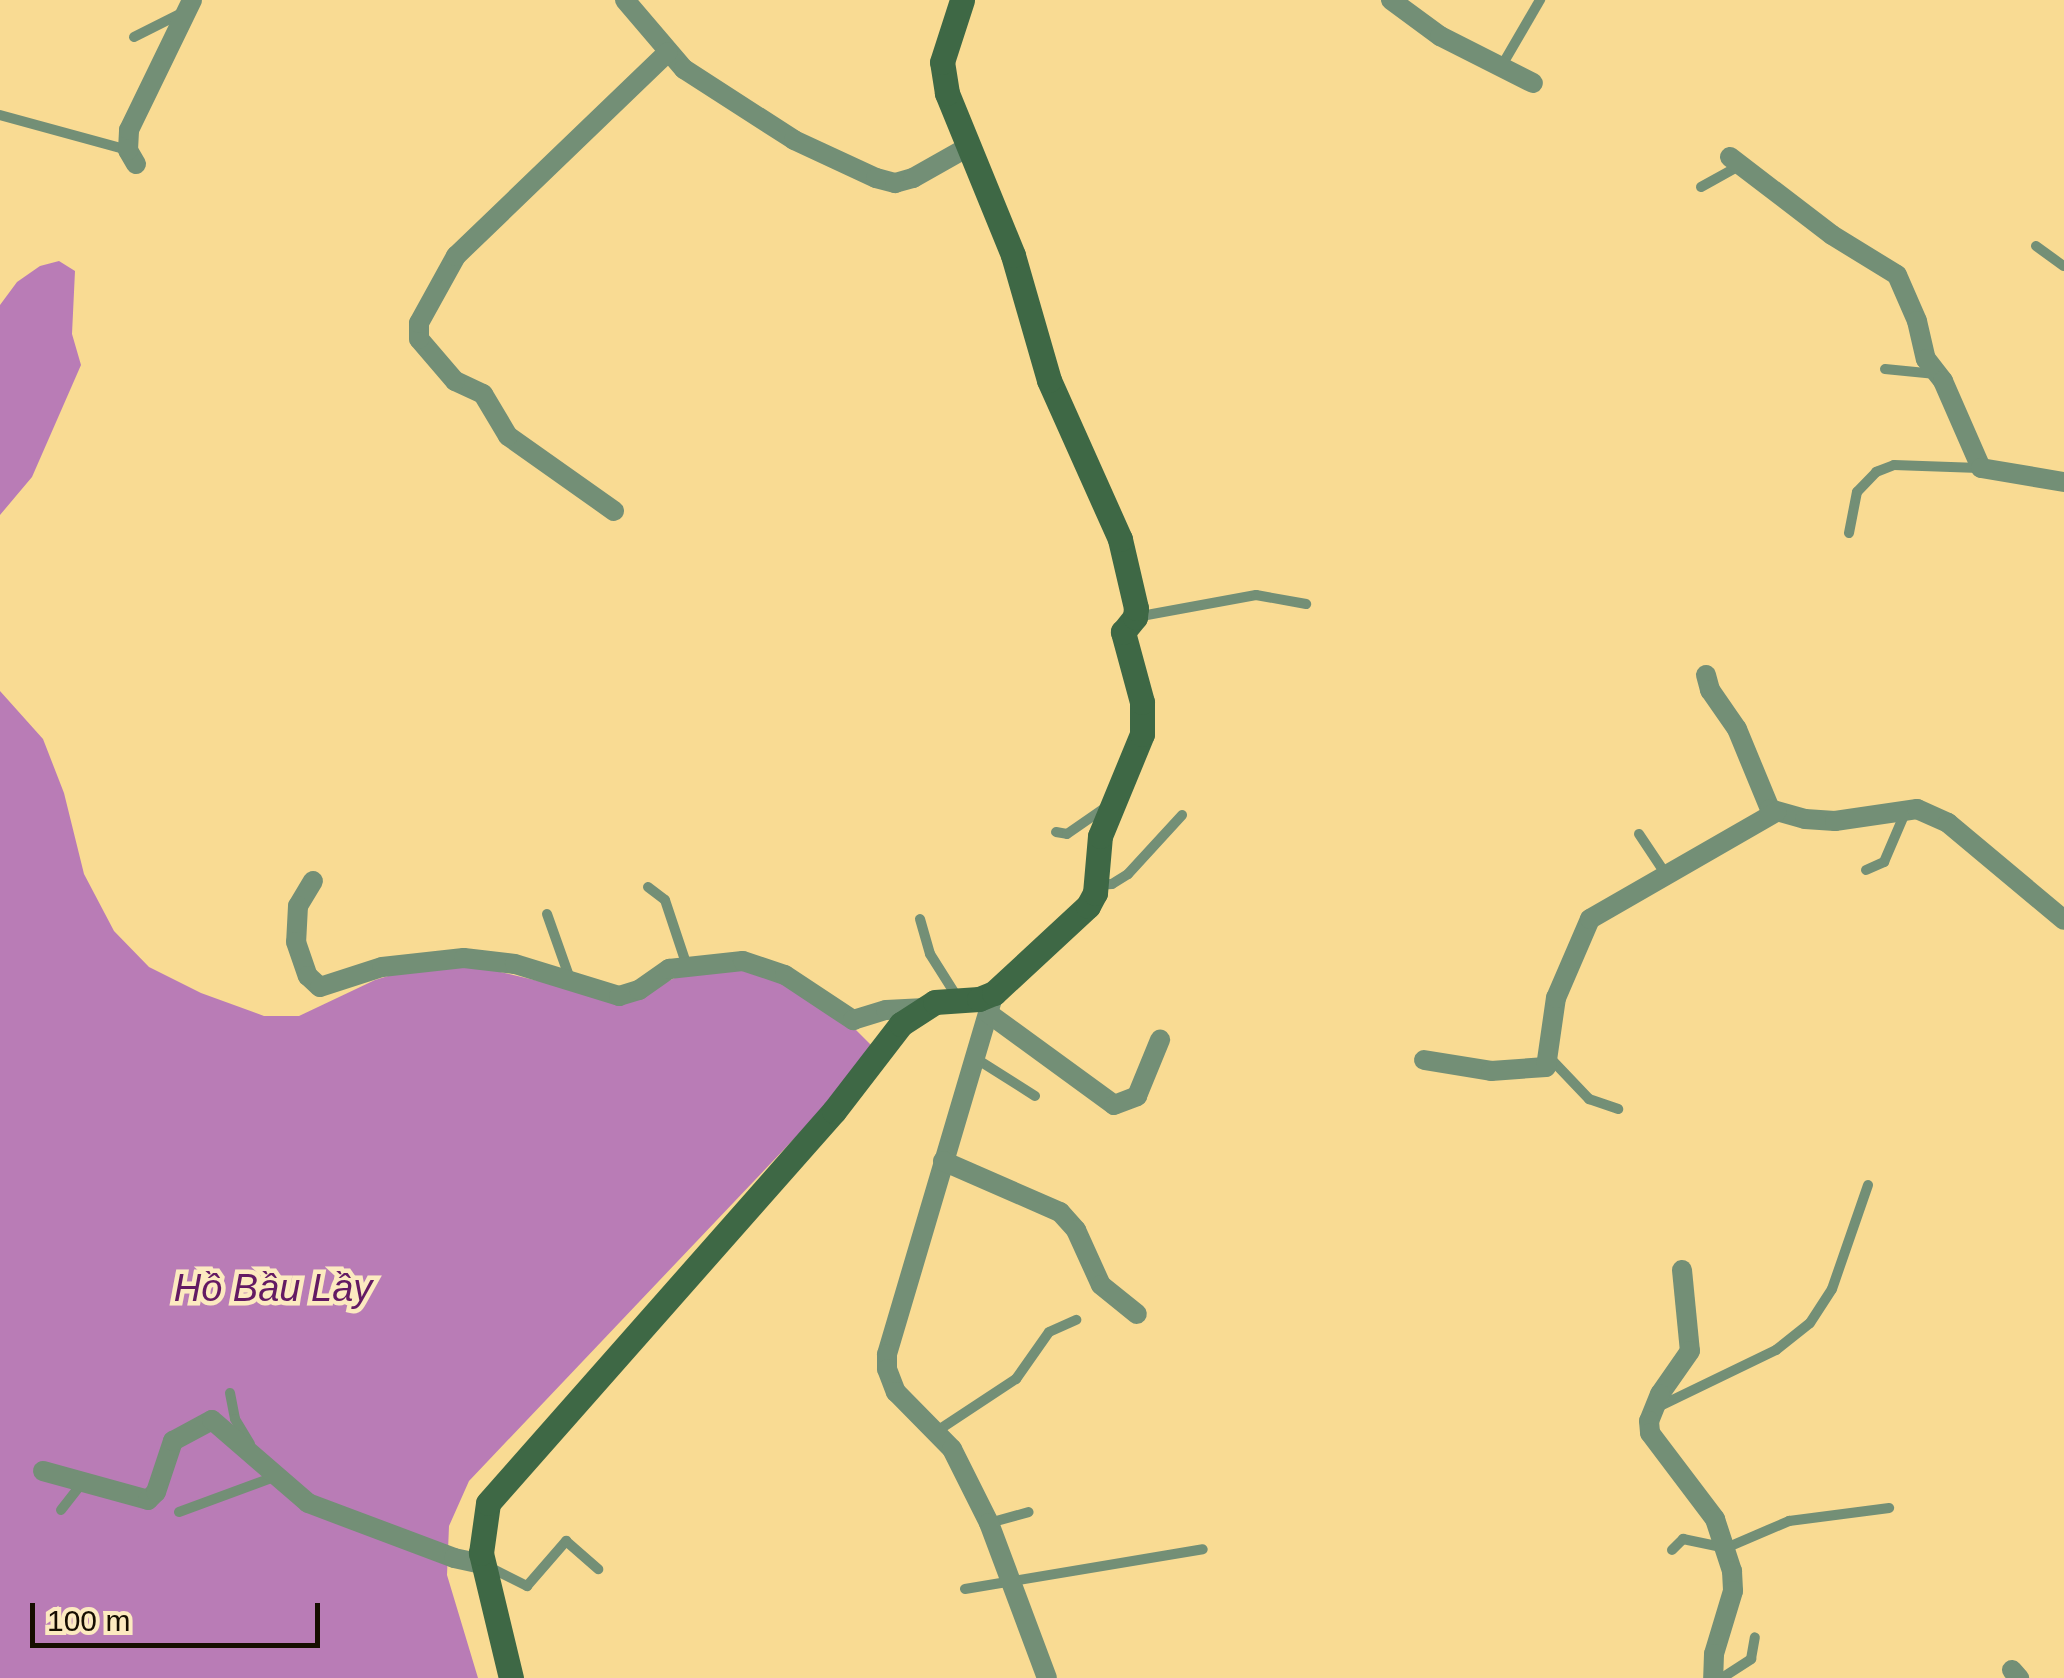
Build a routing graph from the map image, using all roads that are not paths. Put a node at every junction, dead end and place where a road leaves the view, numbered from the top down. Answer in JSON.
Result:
{"nodes":[{"id":1,"x":962,"y":0,"type":"edge"},
{"id":2,"x":1390,"y":0,"type":"edge"},
{"id":3,"x":1540,"y":0,"type":"edge"},
{"id":4,"x":632,"y":4,"type":"edge"},
{"id":5,"x":189,"y":6,"type":"edge"},
{"id":6,"x":134,"y":37,"type":"dead end"},
{"id":7,"x":668,"y":52,"type":"junction"},
{"id":8,"x":1502,"y":67,"type":"junction"},
{"id":9,"x":1533,"y":83,"type":"dead end"},
{"id":10,"x":0,"y":115,"type":"edge"},
{"id":11,"x":968,"y":147,"type":"junction"},
{"id":12,"x":132,"y":157,"type":"joint"},
{"id":13,"x":1735,"y":161,"type":"joint"},
{"id":14,"x":1701,"y":187,"type":"dead end"},
{"id":15,"x":2036,"y":246,"type":"dead end"},
{"id":16,"x":2064,"y":266,"type":"edge"},
{"id":17,"x":1885,"y":369,"type":"dead end"},
{"id":18,"x":1937,"y":374,"type":"junction"},
{"id":19,"x":1982,"y":468,"type":"junction"},
{"id":20,"x":2064,"y":482,"type":"edge"},
{"id":21,"x":614,"y":511,"type":"dead end"},
{"id":22,"x":1849,"y":533,"type":"dead end"},
{"id":23,"x":1306,"y":604,"type":"dead end"},
{"id":24,"x":1136,"y":617,"type":"junction"},
{"id":25,"x":1706,"y":674,"type":"dead end"},
{"id":26,"x":1111,"y":803,"type":"junction"},
{"id":27,"x":1906,"y":810,"type":"junction"},
{"id":28,"x":1776,"y":812,"type":"junction"},
{"id":29,"x":1182,"y":815,"type":"dead end"},
{"id":30,"x":1056,"y":832,"type":"dead end"},
{"id":31,"x":1638,"y":834,"type":"dead end"},
{"id":32,"x":1866,"y":870,"type":"dead end"},
{"id":33,"x":1665,"y":873,"type":"junction"},
{"id":34,"x":313,"y":881,"type":"dead end"},
{"id":35,"x":1096,"y":884,"type":"junction"},
{"id":36,"x":648,"y":886,"type":"dead end"},
{"id":37,"x":547,"y":914,"type":"dead end"},
{"id":38,"x":920,"y":919,"type":"dead end"},
{"id":39,"x":2064,"y":920,"type":"edge"},
{"id":40,"x":687,"y":966,"type":"junction"},
{"id":41,"x":570,"y":982,"type":"junction"},
{"id":42,"x":960,"y":1000,"type":"junction"},
{"id":43,"x":991,"y":1003,"type":"junction"},
{"id":44,"x":924,"y":1008,"type":"junction"},
{"id":45,"x":1160,"y":1040,"type":"dead end"},
{"id":46,"x":974,"y":1057,"type":"junction"},
{"id":47,"x":1550,"y":1058,"type":"junction"},
{"id":48,"x":1424,"y":1060,"type":"dead end"},
{"id":49,"x":1034,"y":1096,"type":"dead end"},
{"id":50,"x":1618,"y":1109,"type":"dead end"},
{"id":51,"x":944,"y":1161,"type":"junction"},
{"id":52,"x":1868,"y":1185,"type":"dead end"},
{"id":53,"x":1682,"y":1270,"type":"dead end"},
{"id":54,"x":1137,"y":1314,"type":"dead end"},
{"id":55,"x":1076,"y":1320,"type":"dead end"},
{"id":56,"x":230,"y":1392,"type":"dead end"},
{"id":57,"x":1653,"y":1410,"type":"junction"},
{"id":58,"x":937,"y":1431,"type":"junction"},
{"id":59,"x":270,"y":1469,"type":"junction"},
{"id":60,"x":42,"y":1471,"type":"dead end"},
{"id":61,"x":83,"y":1482,"type":"junction"},
{"id":62,"x":1889,"y":1508,"type":"dead end"},
{"id":63,"x":61,"y":1510,"type":"dead end"},
{"id":64,"x":180,"y":1512,"type":"dead end"},
{"id":65,"x":1029,"y":1512,"type":"dead end"},
{"id":66,"x":989,"y":1523,"type":"junction"},
{"id":67,"x":1726,"y":1548,"type":"junction"},
{"id":68,"x":1203,"y":1549,"type":"dead end"},
{"id":69,"x":1672,"y":1550,"type":"dead end"},
{"id":70,"x":486,"y":1566,"type":"junction"},
{"id":71,"x":598,"y":1569,"type":"dead end"},
{"id":72,"x":1009,"y":1579,"type":"junction"},
{"id":73,"x":965,"y":1588,"type":"dead end"},
{"id":74,"x":1755,"y":1637,"type":"dead end"},
{"id":75,"x":511,"y":1678,"type":"edge"},
{"id":76,"x":1047,"y":1678,"type":"edge"},
{"id":77,"x":1713,"y":1678,"type":"edge"},
{"id":78,"x":1722,"y":1678,"type":"edge"}],
"edges":[{"from":1,"to":11,"type":"street"},
{"from":2,"to":8,"type":"street"},
{"from":3,"to":8,"type":"lane"},
{"from":4,"to":7,"type":"street"},
{"from":5,"to":6,"type":"lane"},
{"from":5,"to":12,"type":"street"},
{"from":7,"to":11,"type":"street"},
{"from":7,"to":21,"type":"street"},
{"from":8,"to":9,"type":"street"},
{"from":10,"to":12,"type":"lane"},
{"from":11,"to":24,"type":"street"},
{"from":13,"to":14,"type":"lane"},
{"from":13,"to":18,"type":"street"},
{"from":15,"to":16,"type":"lane"},
{"from":17,"to":18,"type":"lane"},
{"from":18,"to":19,"type":"street"},
{"from":19,"to":20,"type":"street"},
{"from":19,"to":22,"type":"lane"},
{"from":23,"to":24,"type":"lane"},
{"from":24,"to":26,"type":"street"},
{"from":25,"to":28,"type":"street"},
{"from":26,"to":30,"type":"lane"},
{"from":26,"to":35,"type":"street"},
{"from":27,"to":28,"type":"street"},
{"from":27,"to":32,"type":"lane"},
{"from":27,"to":39,"type":"street"},
{"from":28,"to":33,"type":"street"},
{"from":29,"to":35,"type":"lane"},
{"from":31,"to":33,"type":"lane"},
{"from":33,"to":47,"type":"street"},
{"from":34,"to":41,"type":"street"},
{"from":35,"to":43,"type":"street"},
{"from":36,"to":40,"type":"lane"},
{"from":37,"to":41,"type":"lane"},
{"from":38,"to":42,"type":"lane"},
{"from":40,"to":41,"type":"street"},
{"from":40,"to":44,"type":"street"},
{"from":42,"to":43,"type":"street"},
{"from":42,"to":44,"type":"street"},
{"from":43,"to":45,"type":"street"},
{"from":43,"to":46,"type":"street"},
{"from":44,"to":70,"type":"street"},
{"from":46,"to":49,"type":"lane"},
{"from":46,"to":51,"type":"street"},
{"from":47,"to":48,"type":"street"},
{"from":47,"to":50,"type":"lane"},
{"from":51,"to":54,"type":"street"},
{"from":51,"to":58,"type":"street"},
{"from":52,"to":57,"type":"lane"},
{"from":53,"to":57,"type":"street"},
{"from":55,"to":58,"type":"lane"},
{"from":56,"to":59,"type":"lane"},
{"from":57,"to":67,"type":"street"},
{"from":58,"to":66,"type":"street"},
{"from":59,"to":61,"type":"street"},
{"from":59,"to":64,"type":"lane"},
{"from":59,"to":70,"type":"street"},
{"from":60,"to":61,"type":"street"},
{"from":61,"to":63,"type":"lane"},
{"from":62,"to":67,"type":"lane"},
{"from":65,"to":66,"type":"lane"},
{"from":66,"to":72,"type":"street"},
{"from":67,"to":69,"type":"lane"},
{"from":67,"to":77,"type":"street"},
{"from":68,"to":72,"type":"lane"},
{"from":70,"to":71,"type":"lane"},
{"from":70,"to":75,"type":"street"},
{"from":72,"to":73,"type":"lane"},
{"from":72,"to":76,"type":"street"},
{"from":74,"to":78,"type":"lane"}]}
